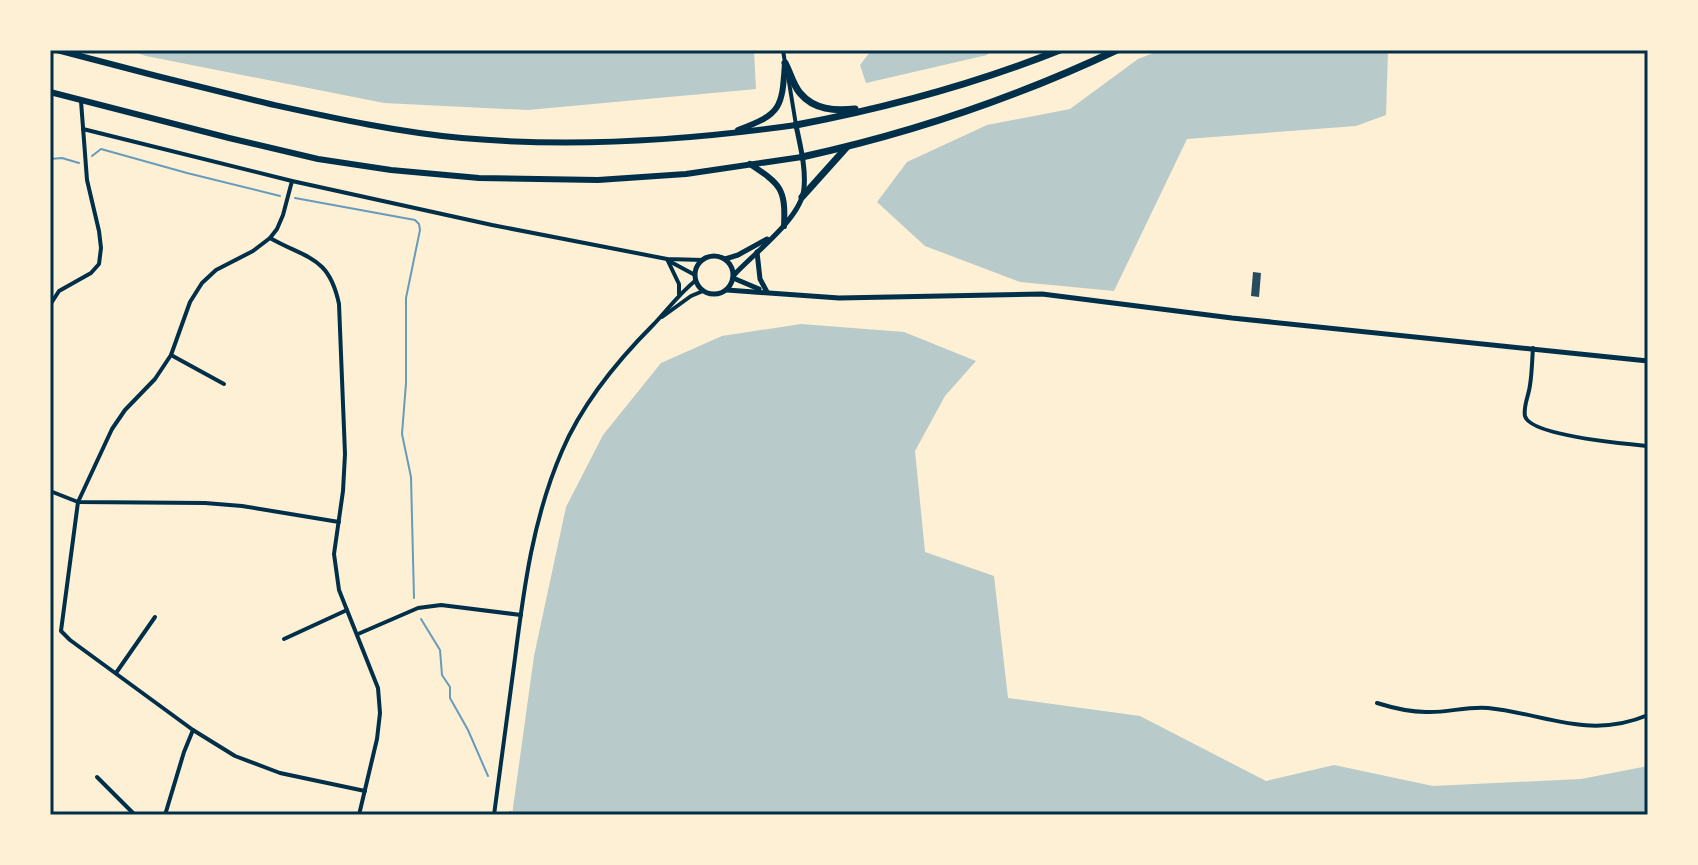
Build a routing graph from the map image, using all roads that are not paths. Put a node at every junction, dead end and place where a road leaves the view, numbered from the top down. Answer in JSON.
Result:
{"nodes":[{"id":1,"x":57,"y":50,"type":"edge"},
{"id":2,"x":783,"y":50,"type":"edge"},
{"id":3,"x":1060,"y":50,"type":"edge"},
{"id":4,"x":1117,"y":50,"type":"edge"},
{"id":5,"x":785,"y":63,"type":"junction"},
{"id":6,"x":50,"y":92,"type":"edge"},
{"id":7,"x":81,"y":100,"type":"junction"},
{"id":8,"x":885,"y":106,"type":"junction"},
{"id":9,"x":796,"y":125,"type":"junction"},
{"id":10,"x":83,"y":129,"type":"junction"},
{"id":11,"x":725,"y":135,"type":"junction"},
{"id":12,"x":846,"y":147,"type":"junction"},
{"id":13,"x":802,"y":157,"type":"junction"},
{"id":14,"x":750,"y":164,"type":"junction"},
{"id":15,"x":292,"y":181,"type":"junction"},
{"id":16,"x":802,"y":197,"type":"junction"},
{"id":17,"x":784,"y":226,"type":"junction"},
{"id":18,"x":270,"y":238,"type":"junction"},
{"id":19,"x":771,"y":238,"type":"junction"},
{"id":20,"x":757,"y":251,"type":"junction"},
{"id":21,"x":667,"y":259,"type":"junction"},
{"id":22,"x":725,"y":259,"type":"junction"},
{"id":23,"x":703,"y":260,"type":"junction"},
{"id":24,"x":733,"y":276,"type":"junction"},
{"id":25,"x":695,"y":278,"type":"junction"},
{"id":26,"x":727,"y":290,"type":"junction"},
{"id":27,"x":703,"y":291,"type":"junction"},
{"id":28,"x":767,"y":293,"type":"junction"},
{"id":29,"x":679,"y":294,"type":"junction"},
{"id":30,"x":50,"y":305,"type":"edge"},
{"id":31,"x":657,"y":320,"type":"junction"},
{"id":32,"x":1533,"y":348,"type":"junction"},
{"id":33,"x":171,"y":355,"type":"junction"},
{"id":34,"x":1648,"y":361,"type":"edge"},
{"id":35,"x":224,"y":384,"type":"dead end"},
{"id":36,"x":1648,"y":446,"type":"edge"},
{"id":37,"x":50,"y":491,"type":"edge"},
{"id":38,"x":78,"y":502,"type":"junction"},
{"id":39,"x":339,"y":522,"type":"junction"},
{"id":40,"x":347,"y":610,"type":"junction"},
{"id":41,"x":521,"y":615,"type":"junction"},
{"id":42,"x":155,"y":617,"type":"dead end"},
{"id":43,"x":358,"y":634,"type":"junction"},
{"id":44,"x":284,"y":639,"type":"dead end"},
{"id":45,"x":116,"y":673,"type":"junction"},
{"id":46,"x":1377,"y":703,"type":"dead end"},
{"id":47,"x":1648,"y":715,"type":"edge"},
{"id":48,"x":193,"y":730,"type":"junction"},
{"id":49,"x":97,"y":777,"type":"dead end"},
{"id":50,"x":365,"y":791,"type":"junction"},
{"id":51,"x":135,"y":815,"type":"edge"},
{"id":52,"x":165,"y":815,"type":"edge"},
{"id":53,"x":359,"y":815,"type":"edge"},
{"id":54,"x":494,"y":815,"type":"edge"}],
"edges":[{"from":1,"to":11,"type":"highway"},
{"from":2,"to":5,"type":"street"},
{"from":3,"to":8,"type":"highway"},
{"from":4,"to":12,"type":"highway"},
{"from":5,"to":8,"type":"highway"},
{"from":5,"to":9,"type":"street"},
{"from":5,"to":11,"type":"highway"},
{"from":6,"to":7,"type":"highway"},
{"from":7,"to":10,"type":"street"},
{"from":7,"to":14,"type":"highway"},
{"from":8,"to":9,"type":"highway"},
{"from":9,"to":11,"type":"highway"},
{"from":9,"to":13,"type":"main road"},
{"from":10,"to":15,"type":"street"},
{"from":10,"to":30,"type":"street"},
{"from":12,"to":13,"type":"highway"},
{"from":12,"to":16,"type":"highway"},
{"from":13,"to":14,"type":"highway"},
{"from":13,"to":16,"type":"main road"},
{"from":14,"to":17,"type":"highway"},
{"from":15,"to":18,"type":"street"},
{"from":15,"to":21,"type":"street"},
{"from":16,"to":17,"type":"main road"},
{"from":17,"to":19,"type":"main road"},
{"from":18,"to":33,"type":"street"},
{"from":18,"to":39,"type":"street"},
{"from":19,"to":20,"type":"main road"},
{"from":19,"to":22,"type":"main road"},
{"from":20,"to":24,"type":"main road"},
{"from":20,"to":28,"type":"main road"},
{"from":21,"to":23,"type":"street"},
{"from":21,"to":25,"type":"street"},
{"from":21,"to":29,"type":"street"},
{"from":22,"to":23,"type":"main road"},
{"from":22,"to":24,"type":"main road"},
{"from":23,"to":25,"type":"main road"},
{"from":24,"to":26,"type":"main road"},
{"from":24,"to":28,"type":"main road"},
{"from":25,"to":27,"type":"main road"},
{"from":25,"to":29,"type":"street"},
{"from":26,"to":27,"type":"main road"},
{"from":26,"to":28,"type":"main road"},
{"from":27,"to":31,"type":"street"},
{"from":28,"to":32,"type":"main road"},
{"from":29,"to":31,"type":"street"},
{"from":31,"to":41,"type":"street"},
{"from":32,"to":34,"type":"main road"},
{"from":32,"to":36,"type":"street"},
{"from":33,"to":35,"type":"street"},
{"from":33,"to":38,"type":"street"},
{"from":37,"to":38,"type":"street"},
{"from":38,"to":39,"type":"street"},
{"from":38,"to":45,"type":"street"},
{"from":39,"to":40,"type":"street"},
{"from":40,"to":43,"type":"street"},
{"from":40,"to":44,"type":"street"},
{"from":41,"to":43,"type":"street"},
{"from":41,"to":54,"type":"street"},
{"from":42,"to":45,"type":"street"},
{"from":43,"to":50,"type":"street"},
{"from":45,"to":48,"type":"street"},
{"from":46,"to":47,"type":"street"},
{"from":48,"to":50,"type":"street"},
{"from":48,"to":52,"type":"street"},
{"from":49,"to":51,"type":"street"},
{"from":50,"to":53,"type":"street"}]}
